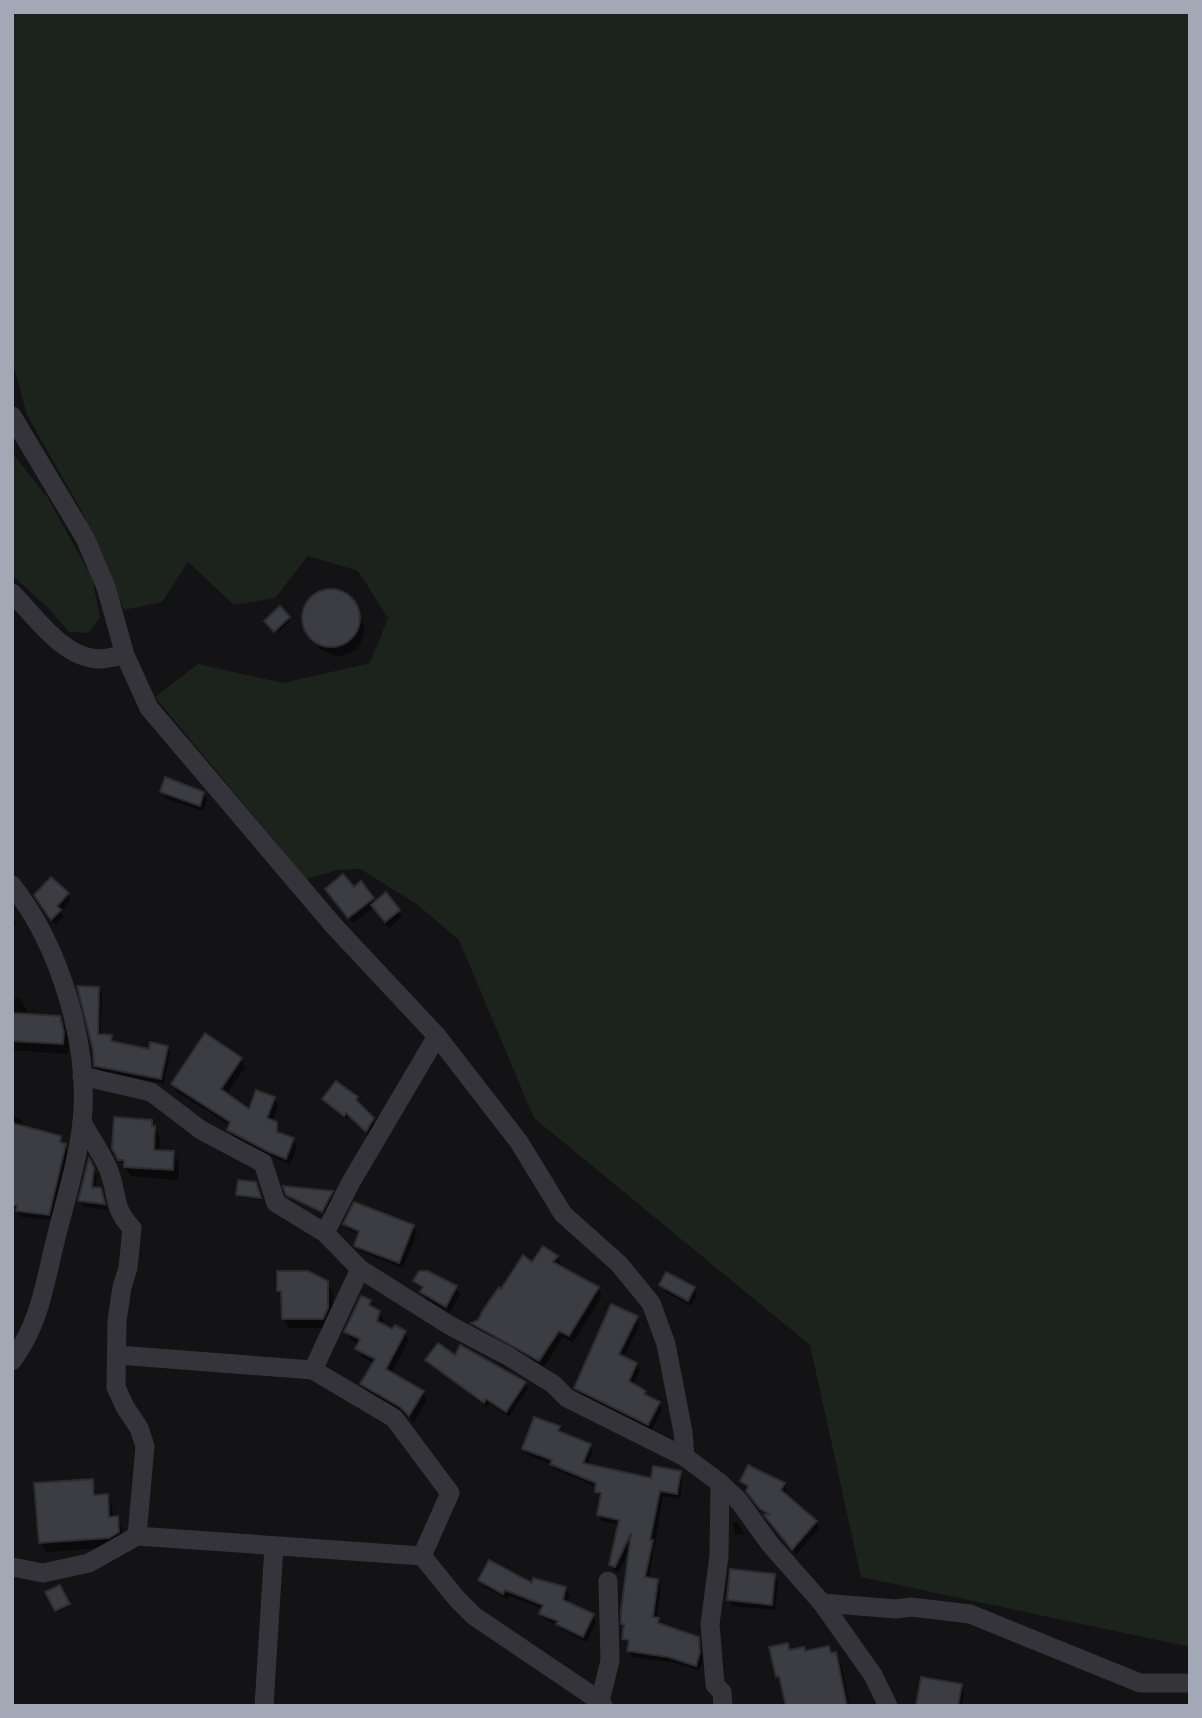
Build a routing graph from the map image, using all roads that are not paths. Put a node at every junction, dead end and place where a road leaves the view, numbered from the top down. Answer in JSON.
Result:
{"nodes":[{"id":1,"x":12,"y":416,"type":"edge"},
{"id":2,"x":12,"y":593,"type":"edge"},
{"id":3,"x":125,"y":655,"type":"junction"},
{"id":4,"x":12,"y":885,"type":"edge"},
{"id":5,"x":437,"y":1036,"type":"junction"},
{"id":6,"x":82,"y":1076,"type":"junction"},
{"id":7,"x":82,"y":1122,"type":"junction"},
{"id":8,"x":326,"y":1233,"type":"junction"},
{"id":9,"x":360,"y":1269,"type":"junction"},
{"id":10,"x":118,"y":1355,"type":"junction"},
{"id":11,"x":12,"y":1362,"type":"edge"},
{"id":12,"x":313,"y":1370,"type":"junction"},
{"id":13,"x":685,"y":1457,"type":"junction"},
{"id":14,"x":720,"y":1483,"type":"junction"},
{"id":15,"x":137,"y":1536,"type":"junction"},
{"id":16,"x":274,"y":1546,"type":"junction"},
{"id":17,"x":422,"y":1556,"type":"junction"},
{"id":18,"x":12,"y":1567,"type":"edge"},
{"id":19,"x":608,"y":1581,"type":"dead end"},
{"id":20,"x":822,"y":1603,"type":"junction"},
{"id":21,"x":1190,"y":1683,"type":"edge"},
{"id":22,"x":602,"y":1704,"type":"edge"},
{"id":23,"x":264,"y":1706,"type":"edge"},
{"id":24,"x":723,"y":1706,"type":"edge"},
{"id":25,"x":888,"y":1706,"type":"edge"}],
"edges":[{"from":1,"to":3,"type":"street"},
{"from":2,"to":3,"type":"street"},
{"from":3,"to":5,"type":"street"},
{"from":4,"to":6,"type":"street"},
{"from":5,"to":8,"type":"street"},
{"from":5,"to":13,"type":"street"},
{"from":6,"to":7,"type":"street"},
{"from":6,"to":8,"type":"street"},
{"from":7,"to":10,"type":"street"},
{"from":7,"to":11,"type":"street"},
{"from":8,"to":9,"type":"street"},
{"from":9,"to":12,"type":"street"},
{"from":9,"to":13,"type":"street"},
{"from":10,"to":12,"type":"street"},
{"from":10,"to":15,"type":"street"},
{"from":12,"to":17,"type":"street"},
{"from":13,"to":14,"type":"street"},
{"from":14,"to":20,"type":"street"},
{"from":14,"to":24,"type":"street"},
{"from":15,"to":16,"type":"street"},
{"from":15,"to":18,"type":"street"},
{"from":16,"to":17,"type":"street"},
{"from":16,"to":23,"type":"street"},
{"from":17,"to":22,"type":"street"},
{"from":19,"to":22,"type":"street"},
{"from":20,"to":21,"type":"street"},
{"from":20,"to":25,"type":"street"}]}
